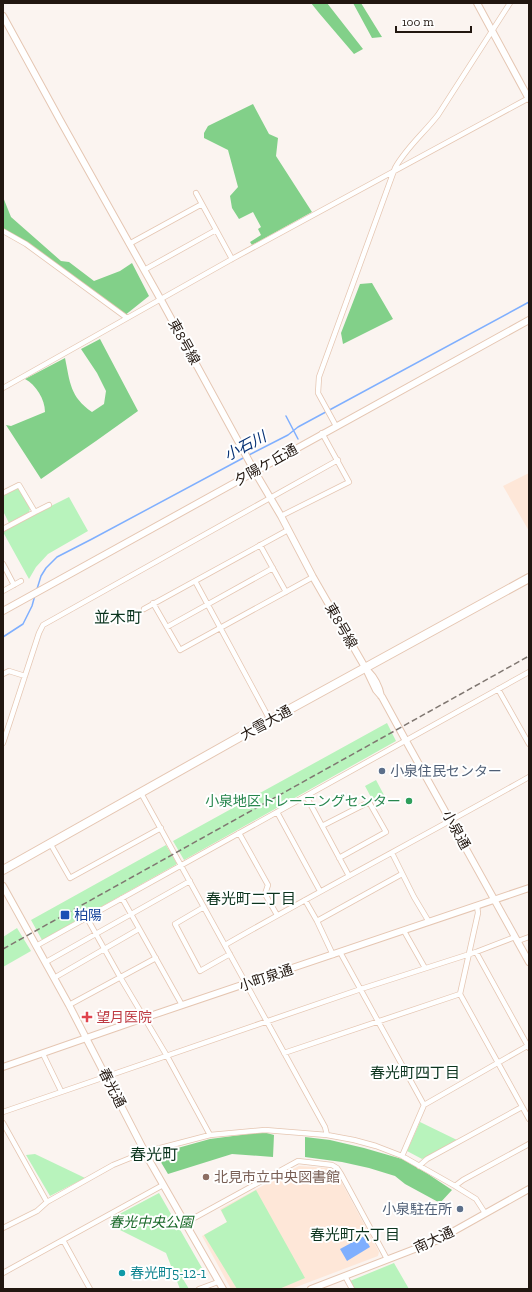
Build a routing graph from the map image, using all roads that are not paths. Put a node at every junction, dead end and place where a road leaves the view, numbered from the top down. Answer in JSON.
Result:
{"nodes":[{"id":1,"x":476,"y":3,"type":"edge"},
{"id":2,"x":510,"y":3,"type":"edge"},
{"id":3,"x":3,"y":16,"type":"edge"},
{"id":4,"x":492,"y":31,"type":"junction"},
{"id":5,"x":529,"y":98,"type":"edge"},
{"id":6,"x":393,"y":172,"type":"junction"},
{"id":7,"x":196,"y":193,"type":"dead end"},
{"id":8,"x":202,"y":204,"type":"junction"},
{"id":9,"x":216,"y":230,"type":"junction"},
{"id":10,"x":3,"y":231,"type":"edge"},
{"id":11,"x":129,"y":244,"type":"junction"},
{"id":12,"x":232,"y":259,"type":"junction"},
{"id":13,"x":144,"y":270,"type":"junction"},
{"id":14,"x":161,"y":300,"type":"junction"},
{"id":15,"x":127,"y":318,"type":"junction"},
{"id":16,"x":529,"y":320,"type":"edge"},
{"id":17,"x":3,"y":388,"type":"edge"},
{"id":18,"x":336,"y":426,"type":"junction"},
{"id":19,"x":322,"y":434,"type":"junction"},
{"id":20,"x":338,"y":460,"type":"junction"},
{"id":21,"x":255,"y":472,"type":"junction"},
{"id":22,"x":3,"y":493,"type":"edge"},
{"id":23,"x":270,"y":498,"type":"junction"},
{"id":24,"x":48,"y":504,"type":"dead end"},
{"id":25,"x":35,"y":512,"type":"junction"},
{"id":26,"x":281,"y":516,"type":"junction"},
{"id":27,"x":3,"y":529,"type":"edge"},
{"id":28,"x":288,"y":530,"type":"junction"},
{"id":29,"x":260,"y":545,"type":"junction"},
{"id":30,"x":3,"y":564,"type":"edge"},
{"id":31,"x":273,"y":568,"type":"junction"},
{"id":32,"x":313,"y":577,"type":"junction"},
{"id":33,"x":529,"y":578,"type":"edge"},
{"id":34,"x":21,"y":581,"type":"dead end"},
{"id":35,"x":195,"y":582,"type":"junction"},
{"id":36,"x":14,"y":585,"type":"junction"},
{"id":37,"x":3,"y":591,"type":"edge"},
{"id":38,"x":286,"y":592,"type":"junction"},
{"id":39,"x":153,"y":603,"type":"junction"},
{"id":40,"x":207,"y":604,"type":"junction"},
{"id":41,"x":144,"y":609,"type":"dead end"},
{"id":42,"x":3,"y":611,"type":"edge"},
{"id":43,"x":167,"y":627,"type":"junction"},
{"id":44,"x":220,"y":628,"type":"junction"},
{"id":45,"x":366,"y":669,"type":"junction"},
{"id":46,"x":529,"y":672,"type":"edge"},
{"id":47,"x":3,"y":674,"type":"edge"},
{"id":48,"x":25,"y":676,"type":"junction"},
{"id":49,"x":498,"y":689,"type":"junction"},
{"id":50,"x":270,"y":720,"type":"junction"},
{"id":51,"x":406,"y":741,"type":"junction"},
{"id":52,"x":3,"y":743,"type":"edge"},
{"id":53,"x":529,"y":744,"type":"edge"},
{"id":54,"x":529,"y":777,"type":"edge"},
{"id":55,"x":141,"y":793,"type":"junction"},
{"id":56,"x":306,"y":796,"type":"junction"},
{"id":57,"x":277,"y":812,"type":"junction"},
{"id":58,"x":451,"y":821,"type":"junction"},
{"id":59,"x":322,"y":826,"type":"junction"},
{"id":60,"x":161,"y":828,"type":"junction"},
{"id":61,"x":239,"y":833,"type":"junction"},
{"id":62,"x":50,"y":843,"type":"junction"},
{"id":63,"x":392,"y":852,"type":"junction"},
{"id":64,"x":339,"y":858,"type":"junction"},
{"id":65,"x":181,"y":865,"type":"junction"},
{"id":66,"x":3,"y":870,"type":"edge"},
{"id":67,"x":402,"y":874,"type":"junction"},
{"id":68,"x":349,"y":876,"type":"junction"},
{"id":69,"x":190,"y":881,"type":"junction"},
{"id":70,"x":3,"y":886,"type":"edge"},
{"id":71,"x":529,"y":888,"type":"edge"},
{"id":72,"x":320,"y":891,"type":"junction"},
{"id":73,"x":122,"y":898,"type":"junction"},
{"id":74,"x":305,"y":900,"type":"junction"},
{"id":75,"x":495,"y":900,"type":"junction"},
{"id":76,"x":477,"y":906,"type":"junction"},
{"id":77,"x":204,"y":907,"type":"junction"},
{"id":78,"x":131,"y":914,"type":"junction"},
{"id":79,"x":277,"y":915,"type":"junction"},
{"id":80,"x":87,"y":918,"type":"junction"},
{"id":81,"x":317,"y":921,"type":"junction"},
{"id":82,"x":429,"y":922,"type":"junction"},
{"id":83,"x":139,"y":929,"type":"junction"},
{"id":84,"x":404,"y":931,"type":"junction"},
{"id":85,"x":96,"y":934,"type":"junction"},
{"id":86,"x":529,"y":937,"type":"edge"},
{"id":87,"x":516,"y":939,"type":"junction"},
{"id":88,"x":225,"y":945,"type":"junction"},
{"id":89,"x":36,"y":946,"type":"junction"},
{"id":90,"x":104,"y":949,"type":"junction"},
{"id":91,"x":340,"y":952,"type":"junction"},
{"id":92,"x":476,"y":952,"type":"junction"},
{"id":93,"x":469,"y":953,"type":"junction"},
{"id":94,"x":230,"y":954,"type":"junction"},
{"id":95,"x":334,"y":955,"type":"junction"},
{"id":96,"x":156,"y":958,"type":"junction"},
{"id":97,"x":46,"y":962,"type":"junction"},
{"id":98,"x":529,"y":962,"type":"edge"},
{"id":99,"x":425,"y":968,"type":"junction"},
{"id":100,"x":120,"y":977,"type":"junction"},
{"id":101,"x":54,"y":978,"type":"junction"},
{"id":102,"x":247,"y":984,"type":"junction"},
{"id":103,"x":361,"y":989,"type":"junction"},
{"id":104,"x":460,"y":994,"type":"junction"},
{"id":105,"x":69,"y":1005,"type":"junction"},
{"id":106,"x":182,"y":1005,"type":"junction"},
{"id":107,"x":144,"y":1018,"type":"junction"},
{"id":108,"x":267,"y":1022,"type":"junction"},
{"id":109,"x":378,"y":1022,"type":"junction"},
{"id":110,"x":87,"y":1038,"type":"junction"},
{"id":111,"x":529,"y":1046,"type":"edge"},
{"id":112,"x":284,"y":1053,"type":"junction"},
{"id":113,"x":43,"y":1054,"type":"junction"},
{"id":114,"x":167,"y":1056,"type":"junction"},
{"id":115,"x":498,"y":1063,"type":"junction"},
{"id":116,"x":3,"y":1067,"type":"edge"},
{"id":117,"x":107,"y":1077,"type":"junction"},
{"id":118,"x":61,"y":1091,"type":"junction"},
{"id":119,"x":424,"y":1105,"type":"junction"},
{"id":120,"x":522,"y":1107,"type":"junction"},
{"id":121,"x":3,"y":1112,"type":"edge"},
{"id":122,"x":529,"y":1119,"type":"edge"},
{"id":123,"x":3,"y":1122,"type":"edge"},
{"id":124,"x":210,"y":1135,"type":"junction"},
{"id":125,"x":327,"y":1135,"type":"junction"},
{"id":126,"x":529,"y":1144,"type":"edge"},
{"id":127,"x":145,"y":1152,"type":"junction"},
{"id":128,"x":402,"y":1156,"type":"junction"},
{"id":129,"x":419,"y":1166,"type":"junction"},
{"id":130,"x":163,"y":1185,"type":"junction"},
{"id":131,"x":455,"y":1186,"type":"junction"},
{"id":132,"x":529,"y":1189,"type":"edge"},
{"id":133,"x":47,"y":1202,"type":"junction"},
{"id":134,"x":485,"y":1213,"type":"junction"},
{"id":135,"x":185,"y":1224,"type":"junction"},
{"id":136,"x":3,"y":1228,"type":"edge"},
{"id":137,"x":63,"y":1240,"type":"junction"},
{"id":138,"x":387,"y":1259,"type":"junction"},
{"id":139,"x":3,"y":1273,"type":"edge"},
{"id":140,"x":345,"y":1276,"type":"junction"},
{"id":141,"x":218,"y":1282,"type":"junction"},
{"id":142,"x":320,"y":1288,"type":"edge"},
{"id":143,"x":90,"y":1289,"type":"edge"},
{"id":144,"x":199,"y":1289,"type":"edge"},
{"id":145,"x":223,"y":1289,"type":"edge"},
{"id":146,"x":311,"y":1289,"type":"edge"},
{"id":147,"x":352,"y":1289,"type":"edge"}],
"edges":[{"from":1,"to":4,"type":"street"},
{"from":2,"to":4,"type":"street"},
{"from":3,"to":11,"type":"street","name":"東8号線"},
{"from":4,"to":5,"type":"street"},
{"from":4,"to":6,"type":"street"},
{"from":5,"to":6,"type":"street"},
{"from":6,"to":12,"type":"street"},
{"from":6,"to":18,"type":"street"},
{"from":7,"to":8,"type":"street"},
{"from":8,"to":9,"type":"street"},
{"from":8,"to":11,"type":"street"},
{"from":9,"to":12,"type":"street"},
{"from":9,"to":13,"type":"street"},
{"from":10,"to":15,"type":"street"},
{"from":11,"to":13,"type":"street","name":"東8号線"},
{"from":12,"to":14,"type":"street"},
{"from":13,"to":14,"type":"street","name":"東8号線"},
{"from":14,"to":15,"type":"street"},
{"from":14,"to":21,"type":"street","name":"東8号線"},
{"from":15,"to":17,"type":"street"},
{"from":16,"to":18,"type":"street","name":"夕陽ケ丘通"},
{"from":18,"to":19,"type":"street","name":"夕陽ケ丘通"},
{"from":19,"to":20,"type":"street"},
{"from":19,"to":21,"type":"street","name":"夕陽ケ丘通"},
{"from":20,"to":23,"type":"street"},
{"from":20,"to":26,"type":"street"},
{"from":21,"to":23,"type":"street","name":"東8号線"},
{"from":21,"to":42,"type":"street","name":"夕陽ケ丘通"},
{"from":22,"to":25,"type":"street"},
{"from":23,"to":26,"type":"street","name":"東8号線"},
{"from":23,"to":48,"type":"street"},
{"from":24,"to":25,"type":"street"},
{"from":25,"to":27,"type":"street"},
{"from":26,"to":28,"type":"street","name":"東8号線"},
{"from":28,"to":29,"type":"street"},
{"from":28,"to":32,"type":"street","name":"東8号線"},
{"from":29,"to":31,"type":"street"},
{"from":29,"to":35,"type":"street"},
{"from":30,"to":36,"type":"street"},
{"from":31,"to":38,"type":"street"},
{"from":31,"to":40,"type":"street"},
{"from":32,"to":38,"type":"street"},
{"from":32,"to":45,"type":"street","name":"東8号線"},
{"from":33,"to":45,"type":"highway","name":"大雪大通"},
{"from":34,"to":36,"type":"street"},
{"from":35,"to":39,"type":"street"},
{"from":35,"to":40,"type":"street"},
{"from":36,"to":37,"type":"street"},
{"from":38,"to":44,"type":"street"},
{"from":39,"to":41,"type":"street"},
{"from":39,"to":43,"type":"street"},
{"from":40,"to":43,"type":"street"},
{"from":40,"to":44,"type":"street"},
{"from":43,"to":44,"type":"street"},
{"from":44,"to":50,"type":"street"},
{"from":45,"to":50,"type":"highway","name":"大雪大通"},
{"from":45,"to":51,"type":"street","name":"小泉通"},
{"from":46,"to":49,"type":"street"},
{"from":47,"to":48,"type":"street"},
{"from":48,"to":52,"type":"street"},
{"from":49,"to":51,"type":"street"},
{"from":49,"to":53,"type":"street"},
{"from":50,"to":55,"type":"highway","name":"大雪大通"},
{"from":51,"to":56,"type":"street"},
{"from":51,"to":58,"type":"street","name":"小泉通"},
{"from":54,"to":58,"type":"street"},
{"from":55,"to":60,"type":"street"},
{"from":55,"to":62,"type":"highway","name":"大雪大通"},
{"from":56,"to":57,"type":"street"},
{"from":56,"to":59,"type":"street"},
{"from":57,"to":61,"type":"street"},
{"from":57,"to":72,"type":"street"},
{"from":58,"to":63,"type":"street"},
{"from":58,"to":75,"type":"street","name":"小泉通"},
{"from":59,"to":64,"type":"street"},
{"from":59,"to":64,"type":"street"},
{"from":60,"to":62,"type":"street"},
{"from":60,"to":65,"type":"street"},
{"from":61,"to":65,"type":"street"},
{"from":61,"to":79,"type":"street"},
{"from":62,"to":66,"type":"highway","name":"大雪大通"},
{"from":63,"to":67,"type":"street"},
{"from":63,"to":68,"type":"street"},
{"from":64,"to":68,"type":"street"},
{"from":65,"to":69,"type":"street"},
{"from":65,"to":73,"type":"street"},
{"from":67,"to":81,"type":"street"},
{"from":67,"to":82,"type":"street"},
{"from":68,"to":72,"type":"street"},
{"from":69,"to":77,"type":"street"},
{"from":69,"to":78,"type":"street"},
{"from":70,"to":89,"type":"street","name":"春光通"},
{"from":71,"to":75,"type":"street","name":"小町泉通"},
{"from":72,"to":74,"type":"street"},
{"from":73,"to":78,"type":"street"},
{"from":73,"to":80,"type":"street"},
{"from":74,"to":79,"type":"street"},
{"from":74,"to":81,"type":"street"},
{"from":75,"to":76,"type":"street","name":"小町泉通"},
{"from":75,"to":87,"type":"street","name":"小泉通"},
{"from":76,"to":82,"type":"street","name":"小町泉通"},
{"from":76,"to":93,"type":"street"},
{"from":77,"to":88,"type":"street"},
{"from":77,"to":94,"type":"street"},
{"from":78,"to":83,"type":"street"},
{"from":78,"to":85,"type":"street"},
{"from":79,"to":88,"type":"street"},
{"from":80,"to":85,"type":"street"},
{"from":80,"to":89,"type":"street"},
{"from":81,"to":95,"type":"street"},
{"from":82,"to":84,"type":"street","name":"小町泉通"},
{"from":83,"to":90,"type":"street"},
{"from":83,"to":96,"type":"street"},
{"from":84,"to":91,"type":"street","name":"小町泉通"},
{"from":84,"to":99,"type":"street"},
{"from":85,"to":90,"type":"street"},
{"from":85,"to":97,"type":"street"},
{"from":86,"to":87,"type":"street"},
{"from":87,"to":92,"type":"street"},
{"from":87,"to":98,"type":"street","name":"小泉通"},
{"from":88,"to":94,"type":"street"},
{"from":89,"to":97,"type":"street","name":"春光通"},
{"from":90,"to":100,"type":"street"},
{"from":90,"to":101,"type":"street"},
{"from":91,"to":95,"type":"street","name":"小町泉通"},
{"from":91,"to":103,"type":"street"},
{"from":92,"to":93,"type":"street"},
{"from":92,"to":111,"type":"street"},
{"from":93,"to":99,"type":"street"},
{"from":93,"to":104,"type":"street"},
{"from":94,"to":102,"type":"street"},
{"from":95,"to":102,"type":"street","name":"小町泉通"},
{"from":96,"to":100,"type":"street"},
{"from":96,"to":106,"type":"street"},
{"from":97,"to":101,"type":"street","name":"春光通"},
{"from":99,"to":103,"type":"street"},
{"from":100,"to":105,"type":"street"},
{"from":100,"to":107,"type":"street"},
{"from":101,"to":105,"type":"street","name":"春光通"},
{"from":102,"to":106,"type":"street","name":"小町泉通"},
{"from":102,"to":108,"type":"street"},
{"from":103,"to":108,"type":"street"},
{"from":103,"to":109,"type":"street"},
{"from":104,"to":109,"type":"street"},
{"from":104,"to":115,"type":"street"},
{"from":105,"to":110,"type":"street","name":"春光通"},
{"from":106,"to":107,"type":"street","name":"小町泉通"},
{"from":107,"to":110,"type":"street","name":"小町泉通"},
{"from":107,"to":114,"type":"street"},
{"from":108,"to":112,"type":"street"},
{"from":108,"to":114,"type":"street"},
{"from":109,"to":112,"type":"street"},
{"from":109,"to":119,"type":"street"},
{"from":110,"to":113,"type":"street","name":"小町泉通"},
{"from":110,"to":117,"type":"street","name":"春光通"},
{"from":111,"to":115,"type":"street"},
{"from":112,"to":125,"type":"street"},
{"from":113,"to":116,"type":"street","name":"小町泉通"},
{"from":113,"to":118,"type":"street"},
{"from":114,"to":117,"type":"street"},
{"from":114,"to":124,"type":"street"},
{"from":115,"to":119,"type":"street"},
{"from":115,"to":120,"type":"street"},
{"from":117,"to":118,"type":"street"},
{"from":117,"to":127,"type":"street","name":"春光通"},
{"from":118,"to":121,"type":"street"},
{"from":119,"to":128,"type":"street"},
{"from":120,"to":122,"type":"street"},
{"from":120,"to":129,"type":"street"},
{"from":123,"to":133,"type":"street"},
{"from":124,"to":125,"type":"street"},
{"from":124,"to":127,"type":"street"},
{"from":125,"to":128,"type":"street"},
{"from":126,"to":131,"type":"street"},
{"from":127,"to":130,"type":"street","name":"春光通"},
{"from":127,"to":133,"type":"street"},
{"from":128,"to":129,"type":"street"},
{"from":129,"to":131,"type":"street"},
{"from":130,"to":135,"type":"street","name":"春光通"},
{"from":130,"to":137,"type":"street"},
{"from":131,"to":134,"type":"street"},
{"from":132,"to":134,"type":"street","name":"南大通"},
{"from":133,"to":136,"type":"street"},
{"from":134,"to":138,"type":"street","name":"南大通"},
{"from":135,"to":138,"type":"street"},
{"from":135,"to":141,"type":"street","name":"春光通"},
{"from":137,"to":139,"type":"street"},
{"from":137,"to":143,"type":"street"},
{"from":138,"to":140,"type":"street","name":"南大通"},
{"from":140,"to":142,"type":"street","name":"南大通"},
{"from":140,"to":147,"type":"street"},
{"from":141,"to":144,"type":"street"},
{"from":141,"to":145,"type":"street","name":"春光通"},
{"from":142,"to":146,"type":"street","name":"南大通"}]}
